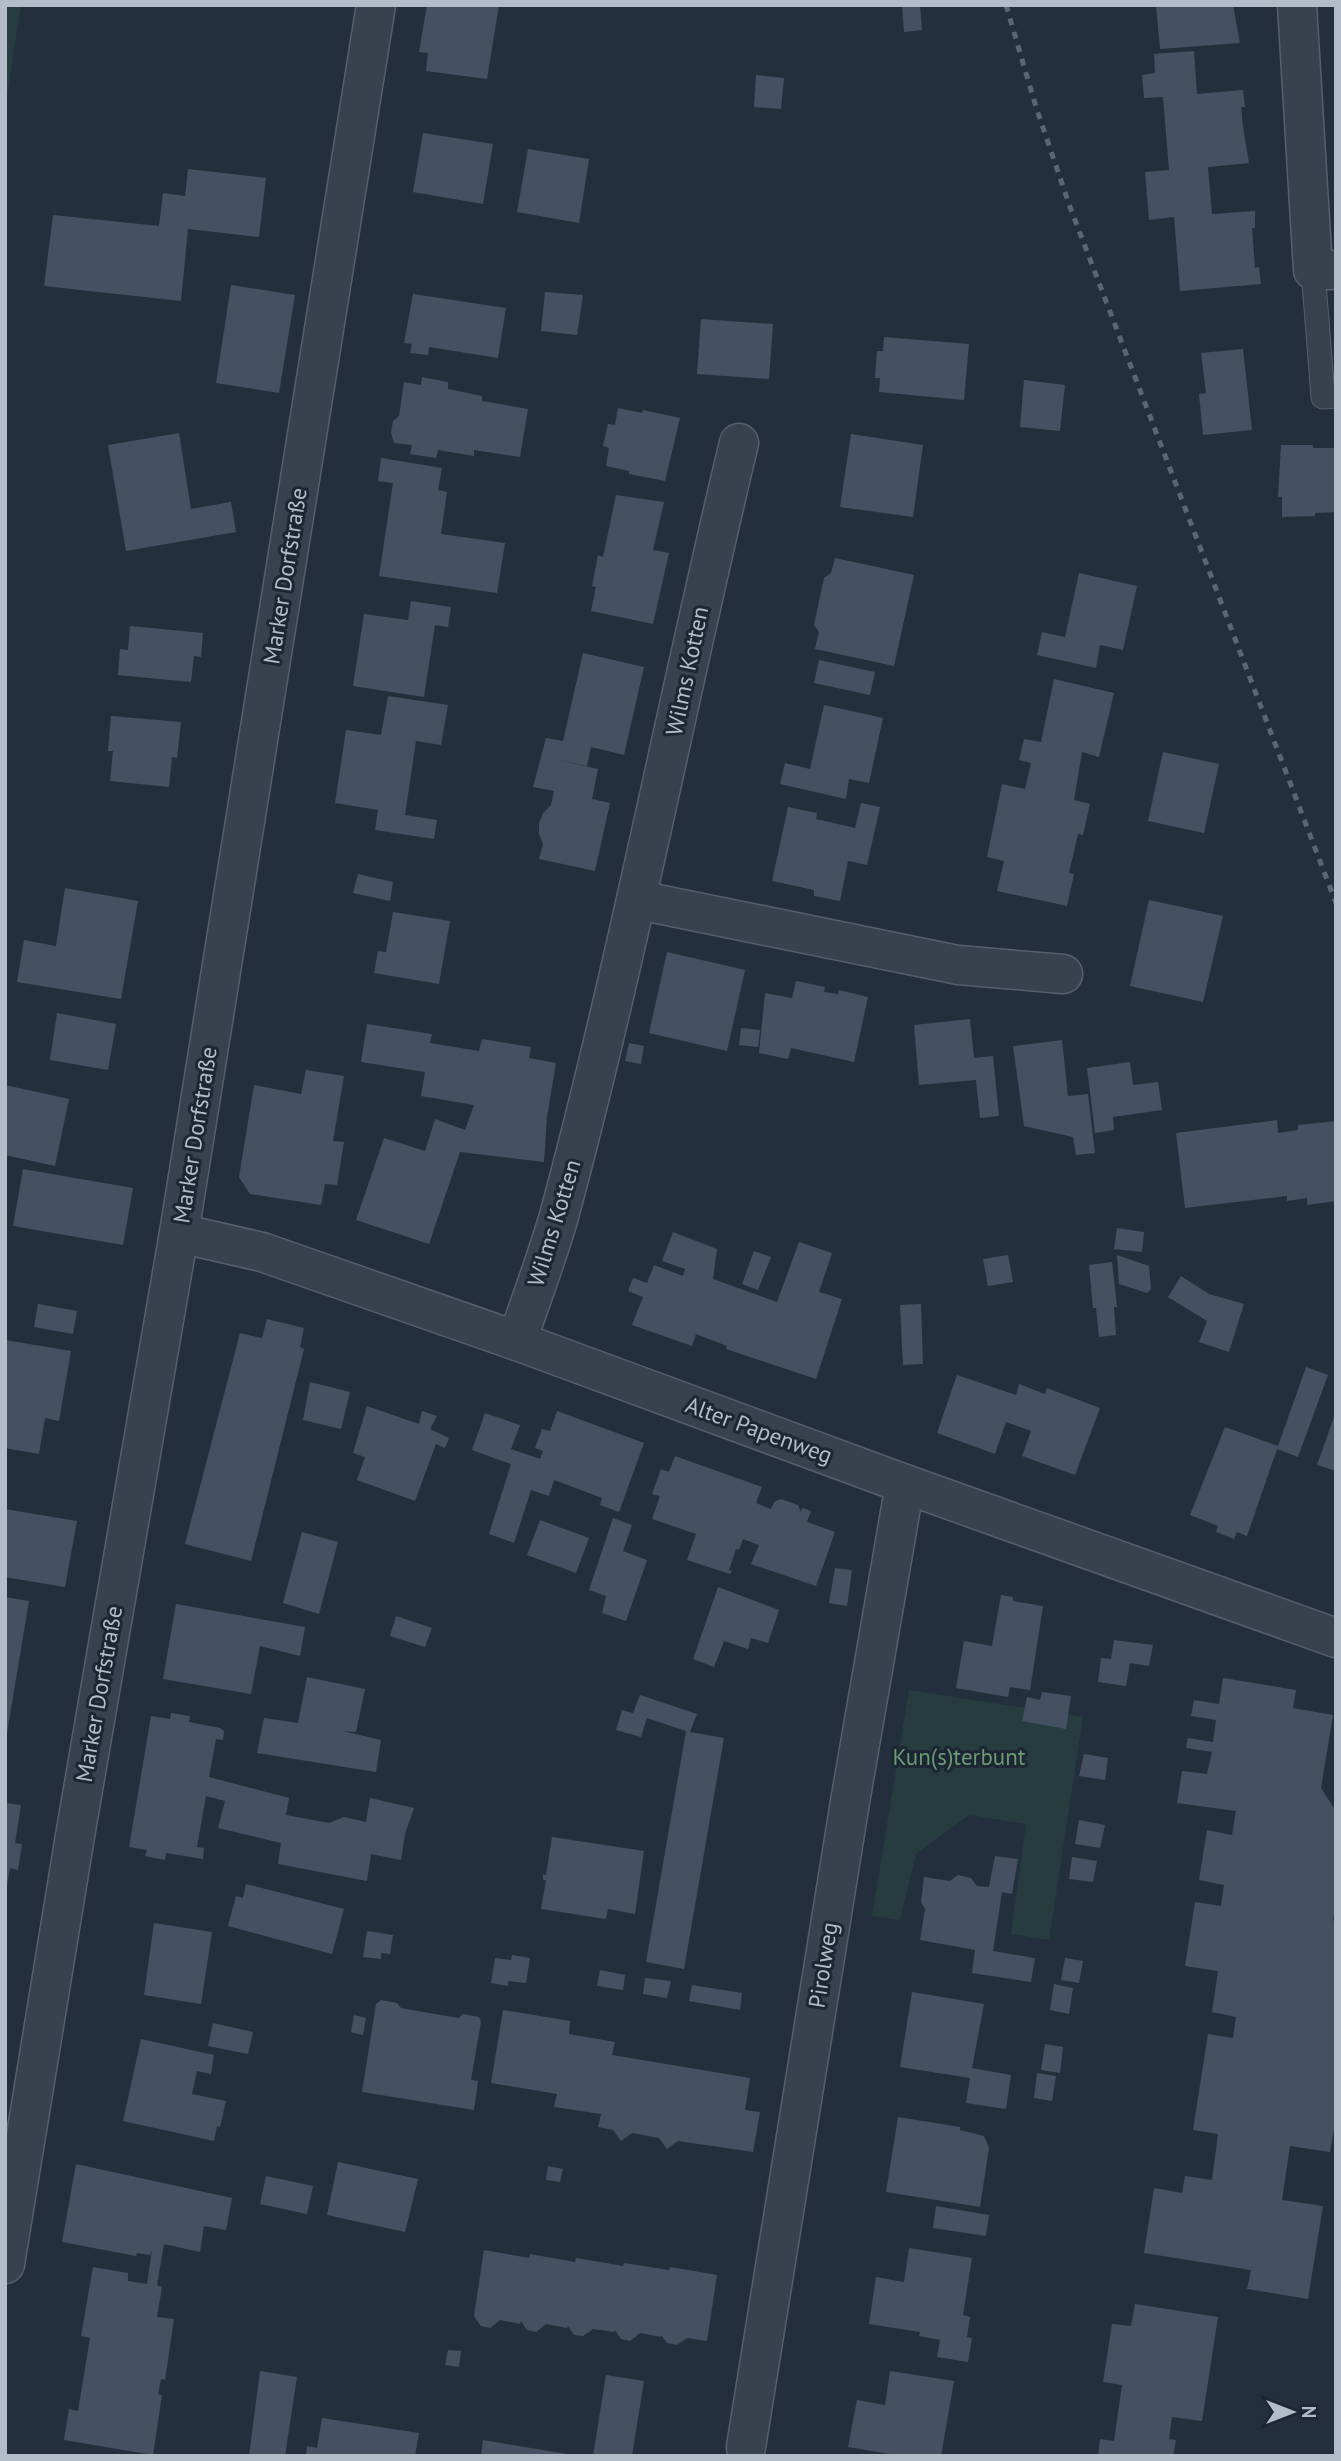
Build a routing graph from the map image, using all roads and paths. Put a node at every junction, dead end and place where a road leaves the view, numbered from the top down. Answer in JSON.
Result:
{"nodes":[{"id":1,"x":376,"y":5,"type":"edge"},
{"id":2,"x":1297,"y":5,"type":"edge"},
{"id":3,"x":1324,"y":270,"type":"edge"},
{"id":4,"x":1336,"y":396,"type":"edge"},
{"id":5,"x":739,"y":443,"type":"dead end"},
{"id":6,"x":638,"y":900,"type":"junction"},
{"id":7,"x":1063,"y":974,"type":"dead end"},
{"id":8,"x":179,"y":1233,"type":"junction"},
{"id":9,"x":517,"y":1341,"type":"junction"},
{"id":10,"x":905,"y":1483,"type":"junction"},
{"id":11,"x":1336,"y":1638,"type":"edge"},
{"id":12,"x":5,"y":2264,"type":"edge"},
{"id":13,"x":746,"y":2447,"type":"dead end"}],
"edges":[{"from":1,"to":8,"type":"street","name":"Marker Dorfstraße"},
{"from":2,"to":3,"type":"street"},
{"from":3,"to":4,"type":"lane"},
{"from":5,"to":6,"type":"street","name":"Wilms Kotten"},
{"from":6,"to":7,"type":"street"},
{"from":6,"to":9,"type":"street","name":"Wilms Kotten"},
{"from":8,"to":9,"type":"street","name":"Alter Papenweg"},
{"from":8,"to":12,"type":"street","name":"Marker Dorfstraße"},
{"from":9,"to":10,"type":"street","name":"Alter Papenweg"},
{"from":10,"to":11,"type":"street","name":"Alter Papenweg"},
{"from":10,"to":13,"type":"street","name":"Pirolweg"}]}
